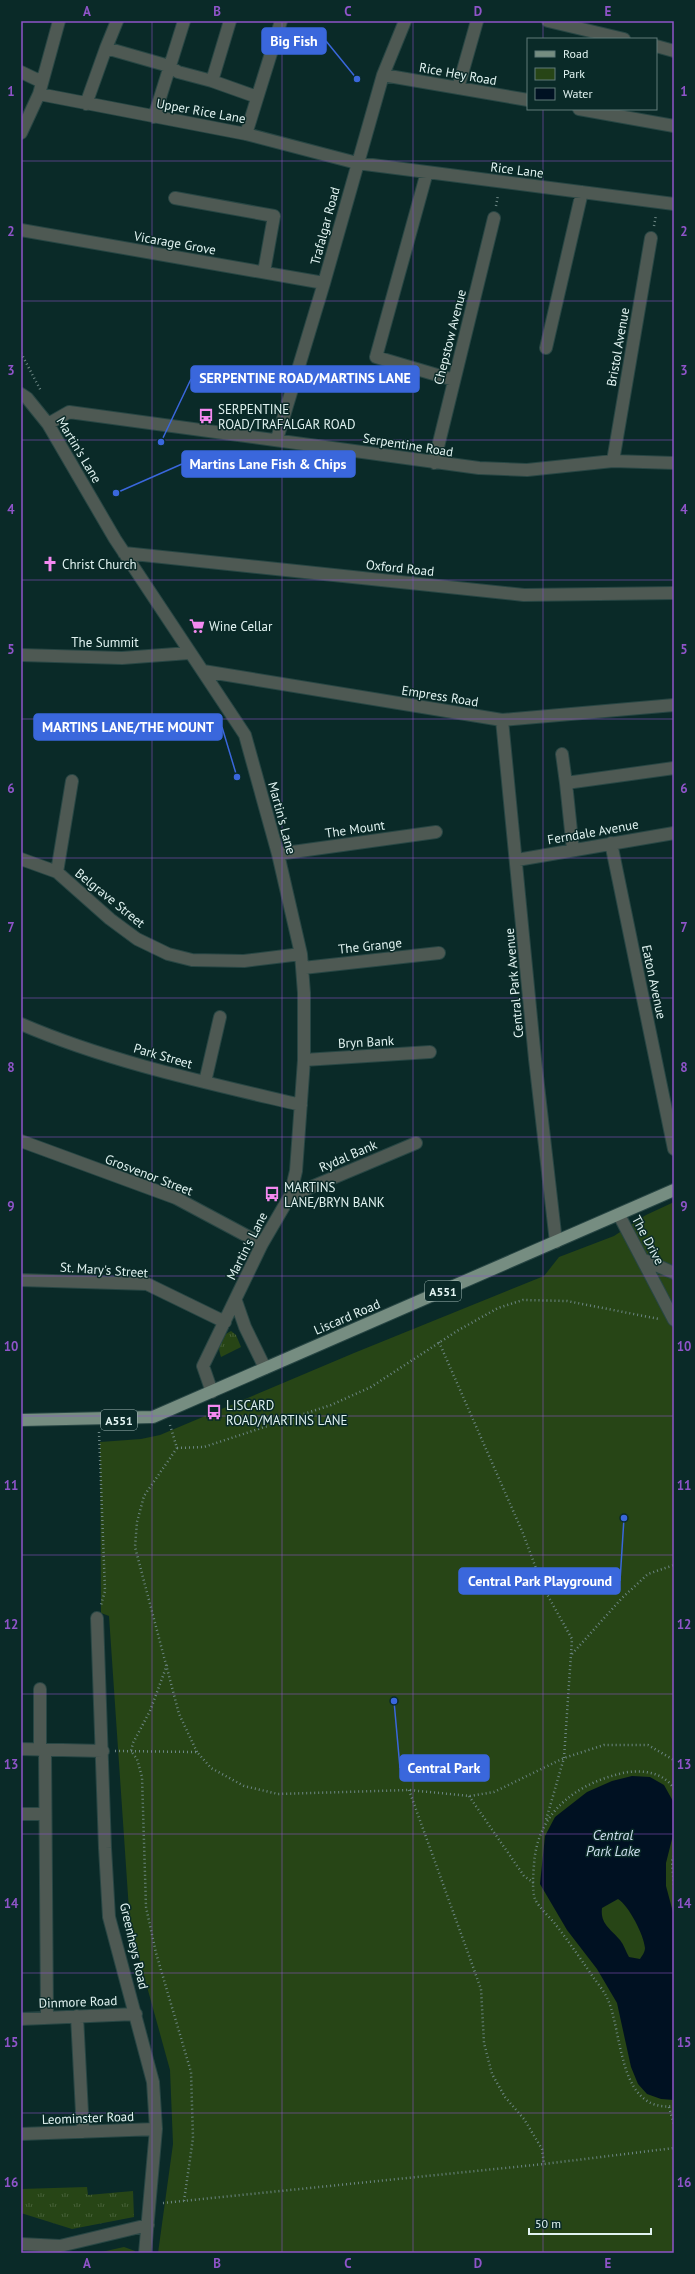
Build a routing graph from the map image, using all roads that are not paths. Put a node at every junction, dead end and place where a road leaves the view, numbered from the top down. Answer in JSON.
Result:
{"nodes":[{"id":1,"x":59,"y":21,"type":"edge"},
{"id":2,"x":117,"y":21,"type":"edge"},
{"id":3,"x":184,"y":21,"type":"edge"},
{"id":4,"x":230,"y":21,"type":"edge"},
{"id":5,"x":281,"y":21,"type":"edge"},
{"id":6,"x":405,"y":21,"type":"edge"},
{"id":7,"x":478,"y":21,"type":"edge"},
{"id":8,"x":548,"y":21,"type":"edge"},
{"id":9,"x":620,"y":38,"type":"edge"},
{"id":10,"x":657,"y":46,"type":"edge"},
{"id":11,"x":106,"y":48,"type":"junction"},
{"id":12,"x":674,"y":51,"type":"edge"},
{"id":13,"x":170,"y":66,"type":"junction"},
{"id":14,"x":21,"y":72,"type":"edge"},
{"id":15,"x":382,"y":75,"type":"junction"},
{"id":16,"x":212,"y":81,"type":"junction"},
{"id":17,"x":40,"y":88,"type":"junction"},
{"id":18,"x":458,"y":88,"type":"junction"},
{"id":19,"x":257,"y":97,"type":"junction"},
{"id":20,"x":527,"y":100,"type":"edge"},
{"id":21,"x":86,"y":104,"type":"junction"},
{"id":22,"x":585,"y":110,"type":"edge"},
{"id":23,"x":154,"y":117,"type":"junction"},
{"id":24,"x":674,"y":126,"type":"edge"},
{"id":25,"x":21,"y":133,"type":"edge"},
{"id":26,"x":246,"y":134,"type":"junction"},
{"id":27,"x":357,"y":163,"type":"junction"},
{"id":28,"x":427,"y":172,"type":"junction"},
{"id":29,"x":582,"y":192,"type":"junction"},
{"id":30,"x":175,"y":198,"type":"dead end"},
{"id":31,"x":674,"y":204,"type":"edge"},
{"id":32,"x":494,"y":218,"type":"road end"},
{"id":33,"x":21,"y":230,"type":"edge"},
{"id":34,"x":651,"y":238,"type":"road end"},
{"id":35,"x":264,"y":272,"type":"junction"},
{"id":36,"x":324,"y":283,"type":"junction"},
{"id":37,"x":546,"y":348,"type":"dead end"},
{"id":38,"x":454,"y":380,"type":"junction"},
{"id":39,"x":21,"y":394,"type":"edge"},
{"id":40,"x":48,"y":424,"type":"junction"},
{"id":41,"x":277,"y":439,"type":"junction"},
{"id":42,"x":613,"y":461,"type":"junction"},
{"id":43,"x":674,"y":463,"type":"edge"},
{"id":44,"x":434,"y":464,"type":"junction"},
{"id":45,"x":124,"y":553,"type":"junction"},
{"id":46,"x":674,"y":593,"type":"edge"},
{"id":47,"x":189,"y":653,"type":"junction"},
{"id":48,"x":21,"y":655,"type":"edge"},
{"id":49,"x":203,"y":671,"type":"junction"},
{"id":50,"x":674,"y":705,"type":"edge"},
{"id":51,"x":502,"y":720,"type":"junction"},
{"id":52,"x":562,"y":754,"type":"dead end"},
{"id":53,"x":674,"y":768,"type":"edge"},
{"id":54,"x":72,"y":781,"type":"dead end"},
{"id":55,"x":566,"y":783,"type":"junction"},
{"id":56,"x":436,"y":832,"type":"dead end"},
{"id":57,"x":674,"y":833,"type":"edge"},
{"id":58,"x":611,"y":843,"type":"junction"},
{"id":59,"x":573,"y":850,"type":"junction"},
{"id":60,"x":278,"y":854,"type":"junction"},
{"id":61,"x":21,"y":859,"type":"edge"},
{"id":62,"x":517,"y":860,"type":"junction"},
{"id":63,"x":57,"y":872,"type":"junction"},
{"id":64,"x":439,"y":953,"type":"dead end"},
{"id":65,"x":301,"y":954,"type":"junction"},
{"id":66,"x":303,"y":968,"type":"junction"},
{"id":67,"x":220,"y":1017,"type":"dead end"},
{"id":68,"x":21,"y":1024,"type":"edge"},
{"id":69,"x":430,"y":1052,"type":"dead end"},
{"id":70,"x":304,"y":1060,"type":"junction"},
{"id":71,"x":205,"y":1082,"type":"junction"},
{"id":72,"x":301,"y":1104,"type":"junction"},
{"id":73,"x":21,"y":1141,"type":"edge"},
{"id":74,"x":416,"y":1143,"type":"dead end"},
{"id":75,"x":674,"y":1149,"type":"edge"},
{"id":76,"x":674,"y":1190,"type":"edge"},
{"id":77,"x":290,"y":1196,"type":"junction"},
{"id":78,"x":619,"y":1215,"type":"junction"},
{"id":79,"x":556,"y":1242,"type":"junction"},
{"id":80,"x":262,"y":1244,"type":"junction"},
{"id":81,"x":642,"y":1259,"type":"junction"},
{"id":82,"x":674,"y":1273,"type":"edge"},
{"id":83,"x":21,"y":1280,"type":"edge"},
{"id":84,"x":236,"y":1301,"type":"junction"},
{"id":85,"x":673,"y":1318,"type":"edge"},
{"id":86,"x":225,"y":1322,"type":"junction"},
{"id":87,"x":265,"y":1368,"type":"junction"},
{"id":88,"x":212,"y":1392,"type":"junction"},
{"id":89,"x":21,"y":1420,"type":"edge"},
{"id":90,"x":97,"y":1618,"type":"road end"},
{"id":91,"x":40,"y":1689,"type":"dead end"},
{"id":92,"x":21,"y":1749,"type":"edge"},
{"id":93,"x":42,"y":1750,"type":"junction"},
{"id":94,"x":103,"y":1751,"type":"junction"},
{"id":95,"x":21,"y":1814,"type":"edge"},
{"id":96,"x":45,"y":1814,"type":"junction"},
{"id":97,"x":136,"y":2014,"type":"junction"},
{"id":98,"x":77,"y":2016,"type":"junction"},
{"id":99,"x":48,"y":2017,"type":"junction"},
{"id":100,"x":21,"y":2018,"type":"edge"},
{"id":101,"x":156,"y":2129,"type":"junction"},
{"id":102,"x":83,"y":2132,"type":"junction"},
{"id":103,"x":21,"y":2134,"type":"edge"},
{"id":104,"x":148,"y":2225,"type":"junction"},
{"id":105,"x":21,"y":2244,"type":"edge"},
{"id":106,"x":145,"y":2253,"type":"edge"}],
"edges":[{"from":1,"to":17,"type":"street"},
{"from":2,"to":11,"type":"street"},
{"from":3,"to":13,"type":"street"},
{"from":4,"to":16,"type":"street"},
{"from":5,"to":19,"type":"street"},
{"from":6,"to":15,"type":"street","name":"Trafalgar Road"},
{"from":7,"to":18,"type":"street"},
{"from":8,"to":9,"type":"street"},
{"from":10,"to":12,"type":"street"},
{"from":11,"to":13,"type":"street"},
{"from":11,"to":21,"type":"street"},
{"from":13,"to":16,"type":"street"},
{"from":13,"to":23,"type":"street"},
{"from":14,"to":17,"type":"street","name":"Upper Rice Lane"},
{"from":15,"to":18,"type":"street","name":"Rice Hey Road"},
{"from":15,"to":27,"type":"street","name":"Trafalgar Road"},
{"from":16,"to":19,"type":"street"},
{"from":17,"to":21,"type":"street","name":"Upper Rice Lane"},
{"from":17,"to":25,"type":"street"},
{"from":18,"to":20,"type":"street","name":"Rice Hey Road"},
{"from":19,"to":26,"type":"street"},
{"from":21,"to":23,"type":"street","name":"Upper Rice Lane"},
{"from":22,"to":24,"type":"street"},
{"from":23,"to":26,"type":"street","name":"Upper Rice Lane"},
{"from":26,"to":27,"type":"street","name":"Upper Rice Lane"},
{"from":27,"to":28,"type":"street","name":"Rice Lane"},
{"from":27,"to":36,"type":"street","name":"Trafalgar Road"},
{"from":28,"to":29,"type":"street","name":"Rice Lane"},
{"from":28,"to":38,"type":"street"},
{"from":29,"to":31,"type":"street","name":"Rice Lane"},
{"from":29,"to":37,"type":"street"},
{"from":30,"to":35,"type":"street"},
{"from":32,"to":38,"type":"street","name":"Chepstow Avenue"},
{"from":33,"to":35,"type":"street","name":"Vicarage Grove"},
{"from":34,"to":42,"type":"street","name":"Bristol Avenue"},
{"from":35,"to":36,"type":"street","name":"Vicarage Grove"},
{"from":36,"to":41,"type":"street","name":"Trafalgar Road"},
{"from":38,"to":44,"type":"street","name":"Chepstow Avenue"},
{"from":39,"to":40,"type":"street","name":"Martin's Lane"},
{"from":40,"to":41,"type":"street","name":"Serpentine Road"},
{"from":40,"to":45,"type":"street","name":"Martin's Lane"},
{"from":41,"to":44,"type":"street","name":"Serpentine Road"},
{"from":42,"to":43,"type":"street","name":"Serpentine Road"},
{"from":42,"to":44,"type":"street","name":"Serpentine Road"},
{"from":45,"to":46,"type":"street","name":"Oxford Road"},
{"from":45,"to":47,"type":"street","name":"Martin's Lane"},
{"from":47,"to":48,"type":"street","name":"The Summit"},
{"from":47,"to":49,"type":"street","name":"Martin's Lane"},
{"from":49,"to":51,"type":"street","name":"Empress Road"},
{"from":49,"to":60,"type":"street","name":"Martin's Lane"},
{"from":50,"to":51,"type":"street","name":"Empress Road"},
{"from":51,"to":62,"type":"street","name":"Central Park Avenue"},
{"from":52,"to":55,"type":"street"},
{"from":53,"to":55,"type":"street"},
{"from":54,"to":63,"type":"street"},
{"from":55,"to":59,"type":"street"},
{"from":56,"to":60,"type":"street","name":"The Mount"},
{"from":57,"to":58,"type":"street","name":"Ferndale Avenue"},
{"from":58,"to":59,"type":"street","name":"Ferndale Avenue"},
{"from":58,"to":75,"type":"street","name":"Eaton Avenue"},
{"from":59,"to":62,"type":"street","name":"Ferndale Avenue"},
{"from":60,"to":65,"type":"street","name":"Martin's Lane"},
{"from":61,"to":63,"type":"street","name":"Belgrave Street"},
{"from":62,"to":79,"type":"street","name":"Central Park Avenue"},
{"from":63,"to":65,"type":"street","name":"Belgrave Street"},
{"from":64,"to":66,"type":"street","name":"The Grange"},
{"from":65,"to":66,"type":"street","name":"Martin's Lane"},
{"from":66,"to":70,"type":"street","name":"Martin's Lane"},
{"from":67,"to":71,"type":"street"},
{"from":68,"to":71,"type":"street","name":"Park Street"},
{"from":69,"to":70,"type":"street","name":"Bryn Bank"},
{"from":70,"to":72,"type":"street","name":"Martin's Lane"},
{"from":71,"to":72,"type":"street","name":"Park Street"},
{"from":72,"to":77,"type":"street","name":"Martin's Lane"},
{"from":73,"to":80,"type":"street","name":"Grosvenor Street"},
{"from":74,"to":77,"type":"street","name":"Rydal Bank"},
{"from":76,"to":78,"type":"main road","name":"Liscard Road","number":"A551"},
{"from":77,"to":80,"type":"street","name":"Martin's Lane"},
{"from":78,"to":79,"type":"main road","name":"Liscard Road","number":"A551"},
{"from":78,"to":81,"type":"street","name":"The Drive"},
{"from":79,"to":87,"type":"main road","name":"Liscard Road","number":"A551"},
{"from":80,"to":84,"type":"street","name":"Martin's Lane"},
{"from":81,"to":82,"type":"street"},
{"from":81,"to":85,"type":"street","name":"The Drive"},
{"from":83,"to":86,"type":"street","name":"St. Mary's Street"},
{"from":84,"to":86,"type":"street","name":"Martin's Lane"},
{"from":84,"to":87,"type":"street","name":"Martin's Lane"},
{"from":86,"to":88,"type":"street","name":"Martin's Lane"},
{"from":87,"to":88,"type":"main road","name":"Liscard Road","number":"A551"},
{"from":88,"to":89,"type":"main road","name":"Liscard Road","number":"A551"},
{"from":90,"to":94,"type":"street","name":"Greenheys Road"},
{"from":91,"to":93,"type":"street"},
{"from":92,"to":93,"type":"street"},
{"from":93,"to":94,"type":"street"},
{"from":93,"to":96,"type":"street"},
{"from":94,"to":97,"type":"street","name":"Greenheys Road"},
{"from":95,"to":96,"type":"street"},
{"from":96,"to":99,"type":"street"},
{"from":97,"to":98,"type":"street","name":"Dinmore Road"},
{"from":97,"to":101,"type":"street","name":"Greenheys Road"},
{"from":98,"to":99,"type":"street","name":"Dinmore Road"},
{"from":98,"to":102,"type":"street"},
{"from":99,"to":100,"type":"street","name":"Dinmore Road"},
{"from":101,"to":102,"type":"street","name":"Leominster Road"},
{"from":101,"to":104,"type":"street","name":"Greenheys Road"},
{"from":102,"to":103,"type":"street","name":"Leominster Road"},
{"from":104,"to":105,"type":"street"},
{"from":104,"to":106,"type":"street","name":"Greenheys Road"}]}
